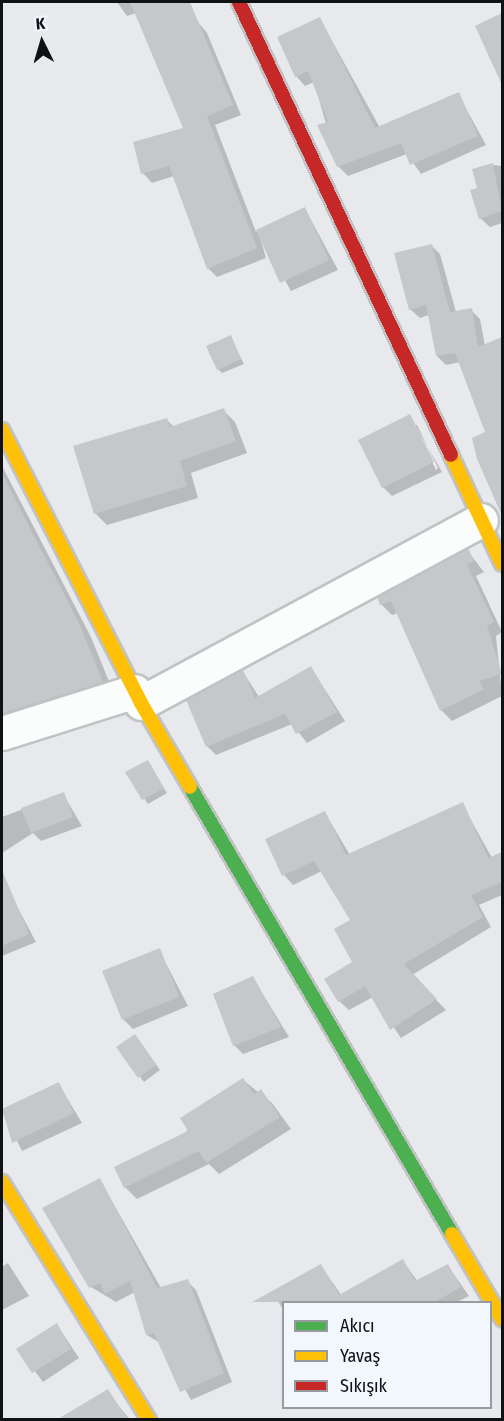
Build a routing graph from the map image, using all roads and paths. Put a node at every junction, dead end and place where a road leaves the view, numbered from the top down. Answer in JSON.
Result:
{"nodes":[{"id":1,"x":239,"y":2,"type":"edge"},
{"id":2,"x":2,"y":430,"type":"edge"},
{"id":3,"x":481,"y":520,"type":"junction"},
{"id":4,"x":502,"y":564,"type":"edge"},
{"id":5,"x":138,"y":697,"type":"junction"},
{"id":6,"x":2,"y":733,"type":"edge"},
{"id":7,"x":2,"y":1182,"type":"edge"},
{"id":8,"x":491,"y":1301,"type":"edge"},
{"id":9,"x":492,"y":1302,"type":"edge"},
{"id":10,"x":502,"y":1319,"type":"edge"},
{"id":11,"x":149,"y":1419,"type":"edge"}],
"edges":[{"from":1,"to":3,"type":"street"},
{"from":2,"to":5,"type":"street"},
{"from":3,"to":4,"type":"street"},
{"from":3,"to":5,"type":"street"},
{"from":5,"to":6,"type":"street"},
{"from":5,"to":8,"type":"street"},
{"from":7,"to":11,"type":"street"},
{"from":9,"to":10,"type":"street"}]}
